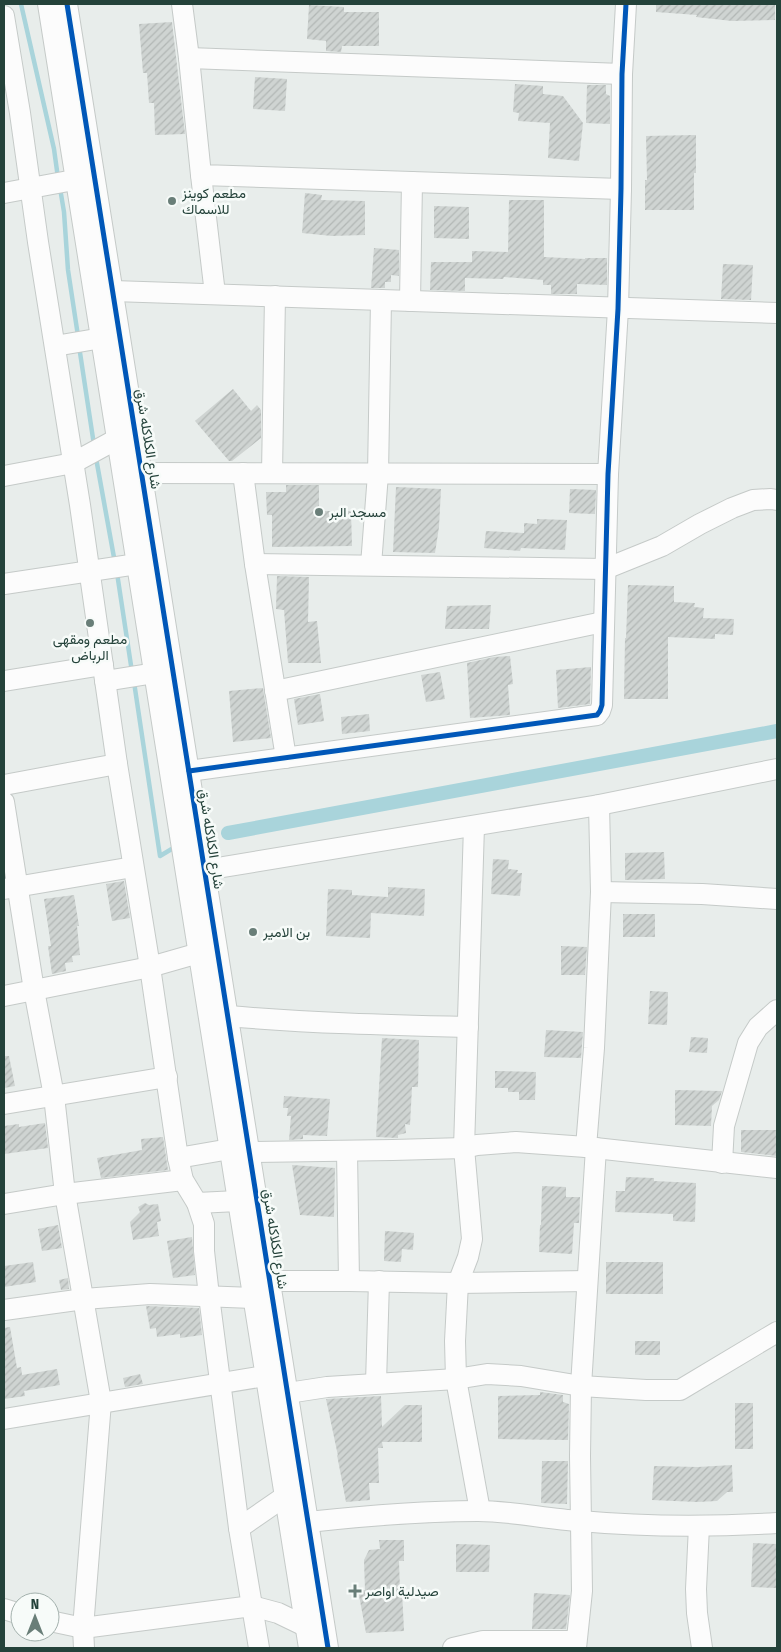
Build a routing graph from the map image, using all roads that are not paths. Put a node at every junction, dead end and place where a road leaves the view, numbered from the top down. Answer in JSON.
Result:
{"nodes":[{"id":1,"x":48,"y":4,"type":"edge"},
{"id":2,"x":67,"y":4,"type":"edge"},
{"id":3,"x":182,"y":4,"type":"edge"},
{"id":4,"x":626,"y":4,"type":"edge"},
{"id":5,"x":4,"y":16,"type":"edge"},
{"id":6,"x":189,"y":58,"type":"junction"},
{"id":7,"x":622,"y":74,"type":"junction"},
{"id":8,"x":12,"y":115,"type":"edge"},
{"id":9,"x":201,"y":175,"type":"junction"},
{"id":10,"x":86,"y":178,"type":"junction"},
{"id":11,"x":412,"y":182,"type":"junction"},
{"id":12,"x":31,"y":188,"type":"junction"},
{"id":13,"x":621,"y":189,"type":"junction"},
{"id":14,"x":4,"y":193,"type":"edge"},
{"id":15,"x":113,"y":291,"type":"junction"},
{"id":16,"x":215,"y":294,"type":"junction"},
{"id":17,"x":275,"y":296,"type":"junction"},
{"id":18,"x":381,"y":300,"type":"junction"},
{"id":19,"x":410,"y":301,"type":"junction"},
{"id":20,"x":618,"y":309,"type":"junction"},
{"id":21,"x":777,"y":314,"type":"edge"},
{"id":22,"x":102,"y":338,"type":"junction"},
{"id":23,"x":55,"y":346,"type":"junction"},
{"id":24,"x":118,"y":439,"type":"junction"},
{"id":25,"x":73,"y":463,"type":"junction"},
{"id":26,"x":141,"y":473,"type":"junction"},
{"id":27,"x":243,"y":473,"type":"junction"},
{"id":28,"x":272,"y":473,"type":"junction"},
{"id":29,"x":378,"y":474,"type":"junction"},
{"id":30,"x":608,"y":474,"type":"junction"},
{"id":31,"x":4,"y":476,"type":"edge"},
{"id":32,"x":777,"y":500,"type":"edge"},
{"id":33,"x":137,"y":564,"type":"junction"},
{"id":34,"x":256,"y":564,"type":"junction"},
{"id":35,"x":371,"y":565,"type":"junction"},
{"id":36,"x":605,"y":569,"type":"junction"},
{"id":37,"x":89,"y":571,"type":"junction"},
{"id":38,"x":4,"y":584,"type":"edge"},
{"id":39,"x":603,"y":622,"type":"junction"},
{"id":40,"x":104,"y":673,"type":"junction"},
{"id":41,"x":155,"y":673,"type":"junction"},
{"id":42,"x":4,"y":681,"type":"edge"},
{"id":43,"x":275,"y":691,"type":"junction"},
{"id":44,"x":286,"y":758,"type":"junction"},
{"id":45,"x":117,"y":764,"type":"junction"},
{"id":46,"x":777,"y":769,"type":"edge"},
{"id":47,"x":189,"y":771,"type":"junction"},
{"id":48,"x":4,"y":785,"type":"edge"},
{"id":49,"x":4,"y":802,"type":"edge"},
{"id":50,"x":599,"y":805,"type":"junction"},
{"id":51,"x":474,"y":826,"type":"junction"},
{"id":52,"x":132,"y":867,"type":"junction"},
{"id":53,"x":205,"y":870,"type":"junction"},
{"id":54,"x":11,"y":888,"type":"edge"},
{"id":55,"x":601,"y":892,"type":"junction"},
{"id":56,"x":777,"y":899,"type":"edge"},
{"id":57,"x":199,"y":952,"type":"junction"},
{"id":58,"x":150,"y":967,"type":"junction"},
{"id":59,"x":34,"y":990,"type":"junction"},
{"id":60,"x":4,"y":996,"type":"edge"},
{"id":61,"x":777,"y":1010,"type":"edge"},
{"id":62,"x":228,"y":1016,"type":"junction"},
{"id":63,"x":468,"y":1027,"type":"junction"},
{"id":64,"x":768,"y":1028,"type":"edge"},
{"id":65,"x":167,"y":1077,"type":"junction"},
{"id":66,"x":54,"y":1096,"type":"junction"},
{"id":67,"x":4,"y":1104,"type":"edge"},
{"id":68,"x":591,"y":1147,"type":"junction"},
{"id":69,"x":464,"y":1148,"type":"junction"},
{"id":70,"x":240,"y":1151,"type":"junction"},
{"id":71,"x":347,"y":1151,"type":"junction"},
{"id":72,"x":178,"y":1158,"type":"junction"},
{"id":73,"x":722,"y":1163,"type":"junction"},
{"id":74,"x":777,"y":1168,"type":"edge"},
{"id":75,"x":182,"y":1180,"type":"junction"},
{"id":76,"x":65,"y":1194,"type":"junction"},
{"id":77,"x":238,"y":1201,"type":"junction"},
{"id":78,"x":197,"y":1203,"type":"junction"},
{"id":79,"x":4,"y":1204,"type":"edge"},
{"id":80,"x":270,"y":1281,"type":"junction"},
{"id":81,"x":349,"y":1281,"type":"junction"},
{"id":82,"x":379,"y":1281,"type":"junction"},
{"id":83,"x":588,"y":1281,"type":"junction"},
{"id":84,"x":458,"y":1283,"type":"junction"},
{"id":85,"x":208,"y":1296,"type":"junction"},
{"id":86,"x":253,"y":1298,"type":"junction"},
{"id":87,"x":84,"y":1299,"type":"junction"},
{"id":88,"x":4,"y":1310,"type":"edge"},
{"id":89,"x":777,"y":1332,"type":"edge"},
{"id":90,"x":265,"y":1376,"type":"junction"},
{"id":91,"x":456,"y":1379,"type":"junction"},
{"id":92,"x":376,"y":1383,"type":"junction"},
{"id":93,"x":220,"y":1384,"type":"junction"},
{"id":94,"x":581,"y":1386,"type":"junction"},
{"id":95,"x":288,"y":1392,"type":"junction"},
{"id":96,"x":268,"y":1396,"type":"junction"},
{"id":97,"x":101,"y":1402,"type":"junction"},
{"id":98,"x":4,"y":1419,"type":"edge"},
{"id":99,"x":284,"y":1497,"type":"junction"},
{"id":100,"x":480,"y":1511,"type":"junction"},
{"id":101,"x":581,"y":1521,"type":"junction"},
{"id":102,"x":308,"y":1522,"type":"junction"},
{"id":103,"x":777,"y":1523,"type":"edge"},
{"id":104,"x":699,"y":1526,"type":"junction"},
{"id":105,"x":239,"y":1528,"type":"junction"},
{"id":106,"x":252,"y":1606,"type":"junction"},
{"id":107,"x":60,"y":1623,"type":"edge"},
{"id":108,"x":305,"y":1626,"type":"junction"},
{"id":109,"x":83,"y":1628,"type":"junction"},
{"id":110,"x":576,"y":1645,"type":"edge"},
{"id":111,"x":84,"y":1648,"type":"edge"},
{"id":112,"x":259,"y":1648,"type":"edge"},
{"id":113,"x":309,"y":1648,"type":"edge"},
{"id":114,"x":328,"y":1648,"type":"edge"},
{"id":115,"x":453,"y":1648,"type":"edge"},
{"id":116,"x":702,"y":1648,"type":"edge"}],
"edges":[{"from":1,"to":10,"type":"street","name":"شارع الكلاكله شرق"},
{"from":2,"to":10,"type":"street","name":"شارع الكلاكله شرق"},
{"from":3,"to":6,"type":"street"},
{"from":4,"to":7,"type":"street"},
{"from":5,"to":8,"type":"street"},
{"from":6,"to":7,"type":"street"},
{"from":6,"to":9,"type":"street"},
{"from":7,"to":13,"type":"street"},
{"from":8,"to":12,"type":"street"},
{"from":9,"to":11,"type":"street"},
{"from":9,"to":16,"type":"street"},
{"from":10,"to":12,"type":"street"},
{"from":10,"to":15,"type":"street","name":"شارع الكلاكله شرق"},
{"from":10,"to":22,"type":"street","name":"شارع الكلاكله شرق"},
{"from":11,"to":13,"type":"street"},
{"from":11,"to":19,"type":"street"},
{"from":12,"to":14,"type":"street"},
{"from":12,"to":23,"type":"street"},
{"from":13,"to":20,"type":"street"},
{"from":15,"to":16,"type":"street"},
{"from":15,"to":26,"type":"street","name":"شارع الكلاكله شرق"},
{"from":16,"to":17,"type":"street"},
{"from":17,"to":18,"type":"street"},
{"from":17,"to":28,"type":"street"},
{"from":18,"to":19,"type":"street"},
{"from":18,"to":29,"type":"street"},
{"from":19,"to":20,"type":"street"},
{"from":20,"to":21,"type":"street"},
{"from":20,"to":30,"type":"street"},
{"from":22,"to":23,"type":"street"},
{"from":22,"to":24,"type":"street","name":"شارع الكلاكله شرق"},
{"from":23,"to":25,"type":"street"},
{"from":24,"to":25,"type":"street"},
{"from":24,"to":33,"type":"street","name":"شارع الكلاكله شرق"},
{"from":25,"to":31,"type":"street"},
{"from":25,"to":37,"type":"street"},
{"from":26,"to":27,"type":"street"},
{"from":26,"to":47,"type":"street","name":"شارع الكلاكله شرق"},
{"from":27,"to":28,"type":"street"},
{"from":27,"to":34,"type":"street"},
{"from":28,"to":29,"type":"street"},
{"from":29,"to":30,"type":"street"},
{"from":29,"to":35,"type":"street"},
{"from":30,"to":36,"type":"street"},
{"from":32,"to":36,"type":"street"},
{"from":33,"to":37,"type":"street"},
{"from":33,"to":41,"type":"street","name":"شارع الكلاكله شرق"},
{"from":34,"to":35,"type":"street"},
{"from":34,"to":43,"type":"street"},
{"from":35,"to":36,"type":"street"},
{"from":36,"to":39,"type":"street"},
{"from":37,"to":38,"type":"street"},
{"from":37,"to":40,"type":"street"},
{"from":39,"to":43,"type":"street"},
{"from":39,"to":44,"type":"street"},
{"from":40,"to":41,"type":"street"},
{"from":40,"to":42,"type":"street"},
{"from":40,"to":45,"type":"street"},
{"from":41,"to":57,"type":"street","name":"شارع الكلاكله شرق"},
{"from":43,"to":44,"type":"street"},
{"from":44,"to":47,"type":"street"},
{"from":45,"to":48,"type":"street"},
{"from":45,"to":52,"type":"street"},
{"from":46,"to":50,"type":"street"},
{"from":47,"to":53,"type":"street","name":"شارع الكلاكله شرق"},
{"from":49,"to":54,"type":"street"},
{"from":50,"to":51,"type":"street"},
{"from":50,"to":55,"type":"street"},
{"from":51,"to":53,"type":"street"},
{"from":51,"to":63,"type":"street"},
{"from":52,"to":54,"type":"street"},
{"from":52,"to":58,"type":"street"},
{"from":53,"to":62,"type":"street","name":"شارع الكلاكله شرق"},
{"from":54,"to":59,"type":"street"},
{"from":55,"to":56,"type":"street"},
{"from":55,"to":68,"type":"street"},
{"from":57,"to":58,"type":"street"},
{"from":57,"to":70,"type":"street","name":"شارع الكلاكله شرق"},
{"from":58,"to":59,"type":"street"},
{"from":58,"to":65,"type":"street"},
{"from":59,"to":60,"type":"street"},
{"from":59,"to":66,"type":"street"},
{"from":61,"to":64,"type":"street"},
{"from":62,"to":63,"type":"street"},
{"from":62,"to":70,"type":"street","name":"شارع الكلاكله شرق"},
{"from":63,"to":69,"type":"street"},
{"from":64,"to":73,"type":"street"},
{"from":65,"to":66,"type":"street"},
{"from":65,"to":72,"type":"street"},
{"from":66,"to":67,"type":"street"},
{"from":66,"to":76,"type":"street"},
{"from":68,"to":69,"type":"street"},
{"from":68,"to":73,"type":"street"},
{"from":68,"to":83,"type":"street"},
{"from":69,"to":71,"type":"street"},
{"from":69,"to":84,"type":"street"},
{"from":70,"to":71,"type":"street"},
{"from":70,"to":72,"type":"street"},
{"from":70,"to":77,"type":"street","name":"شارع الكلاكله شرق"},
{"from":70,"to":80,"type":"street","name":"شارع الكلاكله شرق"},
{"from":71,"to":81,"type":"street"},
{"from":72,"to":75,"type":"street"},
{"from":73,"to":74,"type":"street"},
{"from":75,"to":76,"type":"street"},
{"from":75,"to":78,"type":"street"},
{"from":76,"to":79,"type":"street"},
{"from":76,"to":87,"type":"street"},
{"from":77,"to":78,"type":"street"},
{"from":77,"to":86,"type":"street","name":"شارع الكلاكله شرق"},
{"from":78,"to":85,"type":"street"},
{"from":80,"to":81,"type":"street"},
{"from":80,"to":95,"type":"street","name":"شارع الكلاكله شرق"},
{"from":81,"to":82,"type":"street"},
{"from":82,"to":84,"type":"street"},
{"from":82,"to":92,"type":"street"},
{"from":83,"to":84,"type":"street"},
{"from":83,"to":94,"type":"street"},
{"from":84,"to":91,"type":"street"},
{"from":85,"to":86,"type":"street"},
{"from":85,"to":87,"type":"street"},
{"from":85,"to":93,"type":"street"},
{"from":86,"to":90,"type":"street","name":"شارع الكلاكله شرق"},
{"from":87,"to":88,"type":"street"},
{"from":87,"to":97,"type":"street"},
{"from":89,"to":94,"type":"street"},
{"from":90,"to":93,"type":"street"},
{"from":90,"to":96,"type":"street","name":"شارع الكلاكله شرق"},
{"from":91,"to":92,"type":"street"},
{"from":91,"to":94,"type":"street"},
{"from":91,"to":100,"type":"street"},
{"from":92,"to":95,"type":"street"},
{"from":93,"to":97,"type":"street"},
{"from":93,"to":105,"type":"street"},
{"from":94,"to":101,"type":"street"},
{"from":95,"to":96,"type":"street"},
{"from":95,"to":102,"type":"street","name":"شارع الكلاكله شرق"},
{"from":96,"to":99,"type":"street","name":"شارع الكلاكله شرق"},
{"from":97,"to":98,"type":"street"},
{"from":97,"to":109,"type":"street"},
{"from":99,"to":105,"type":"street"},
{"from":99,"to":108,"type":"street","name":"شارع الكلاكله شرق"},
{"from":100,"to":101,"type":"street"},
{"from":100,"to":102,"type":"street"},
{"from":101,"to":104,"type":"street"},
{"from":101,"to":110,"type":"street"},
{"from":102,"to":114,"type":"street","name":"شارع الكلاكله شرق"},
{"from":103,"to":104,"type":"street"},
{"from":104,"to":116,"type":"street"},
{"from":105,"to":106,"type":"street"},
{"from":106,"to":108,"type":"street"},
{"from":106,"to":109,"type":"street"},
{"from":106,"to":112,"type":"street"},
{"from":107,"to":109,"type":"street"},
{"from":108,"to":113,"type":"street","name":"شارع الكلاكله شرق"},
{"from":109,"to":111,"type":"street"},
{"from":110,"to":115,"type":"street"}]}
